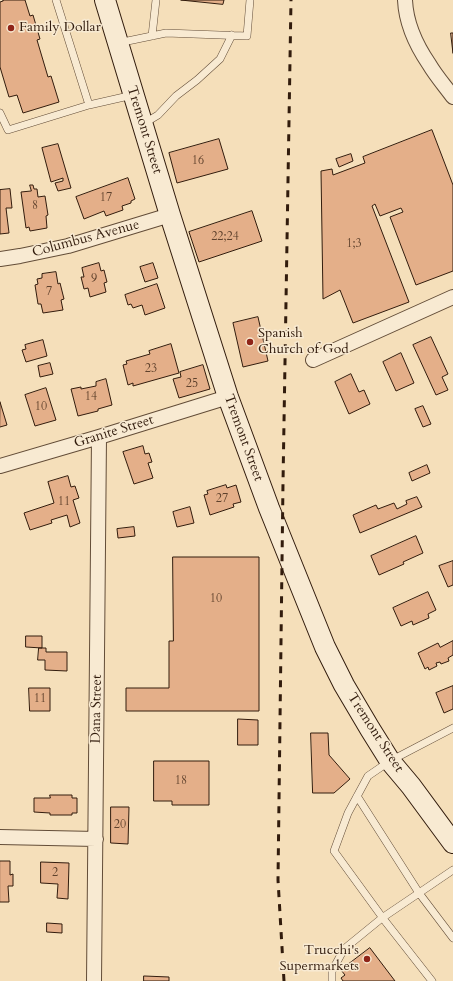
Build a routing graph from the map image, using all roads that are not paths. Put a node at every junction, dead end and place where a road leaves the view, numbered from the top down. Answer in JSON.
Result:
{"nodes":[{"id":1,"x":56,"y":0,"type":"edge"},
{"id":2,"x":105,"y":0,"type":"edge"},
{"id":3,"x":156,"y":0,"type":"edge"},
{"id":4,"x":250,"y":0,"type":"edge"},
{"id":5,"x":405,"y":0,"type":"edge"},
{"id":6,"x":232,"y":35,"type":"junction"},
{"id":7,"x":152,"y":36,"type":"junction"},
{"id":8,"x":118,"y":43,"type":"junction"},
{"id":9,"x":134,"y":95,"type":"junction"},
{"id":10,"x":453,"y":97,"type":"edge"},
{"id":11,"x":89,"y":105,"type":"junction"},
{"id":12,"x":0,"y":113,"type":"edge"},
{"id":13,"x":143,"y":124,"type":"junction"},
{"id":14,"x":170,"y":215,"type":"junction"},
{"id":15,"x":0,"y":259,"type":"edge"},
{"id":16,"x":453,"y":297,"type":"edge"},
{"id":17,"x":313,"y":360,"type":"dead end"},
{"id":18,"x":228,"y":397,"type":"junction"},
{"id":19,"x":100,"y":437,"type":"junction"},
{"id":20,"x":0,"y":466,"type":"edge"},
{"id":21,"x":453,"y":728,"type":"edge"},
{"id":22,"x":390,"y":761,"type":"junction"},
{"id":23,"x":357,"y":796,"type":"junction"},
{"id":24,"x":0,"y":838,"type":"edge"},
{"id":25,"x":96,"y":839,"type":"junction"},
{"id":26,"x":453,"y":843,"type":"edge"},
{"id":27,"x":453,"y":870,"type":"edge"},
{"id":28,"x":419,"y":893,"type":"junction"},
{"id":29,"x":382,"y":918,"type":"junction"},
{"id":30,"x":453,"y":938,"type":"edge"},
{"id":31,"x":94,"y":981,"type":"edge"},
{"id":32,"x":332,"y":981,"type":"edge"},
{"id":33,"x":432,"y":981,"type":"edge"}],
"edges":[{"from":1,"to":11,"type":"lane"},
{"from":2,"to":8,"type":"main road","name":"Tremont Street"},
{"from":3,"to":7,"type":"lane"},
{"from":4,"to":6,"type":"lane"},
{"from":5,"to":10,"type":"street"},
{"from":6,"to":7,"type":"lane"},
{"from":6,"to":13,"type":"lane"},
{"from":7,"to":8,"type":"lane"},
{"from":8,"to":9,"type":"main road","name":"Tremont Street"},
{"from":9,"to":11,"type":"lane"},
{"from":9,"to":13,"type":"main road","name":"Tremont Street"},
{"from":11,"to":12,"type":"lane"},
{"from":13,"to":14,"type":"main road","name":"Tremont Street"},
{"from":14,"to":15,"type":"street","name":"Columbus Avenue"},
{"from":14,"to":18,"type":"main road","name":"Tremont Street"},
{"from":16,"to":17,"type":"street"},
{"from":18,"to":19,"type":"street","name":"Granite Street"},
{"from":18,"to":22,"type":"main road","name":"Tremont Street"},
{"from":19,"to":20,"type":"street","name":"Granite Street"},
{"from":19,"to":25,"type":"street","name":"Dana Street"},
{"from":21,"to":22,"type":"lane"},
{"from":22,"to":23,"type":"lane"},
{"from":22,"to":26,"type":"main road","name":"Tremont Street"},
{"from":23,"to":28,"type":"lane"},
{"from":23,"to":29,"type":"lane"},
{"from":24,"to":25,"type":"street"},
{"from":25,"to":31,"type":"street","name":"Dana Street"},
{"from":27,"to":28,"type":"lane"},
{"from":28,"to":29,"type":"lane"},
{"from":28,"to":30,"type":"lane"},
{"from":29,"to":32,"type":"lane"},
{"from":29,"to":33,"type":"lane"}]}
